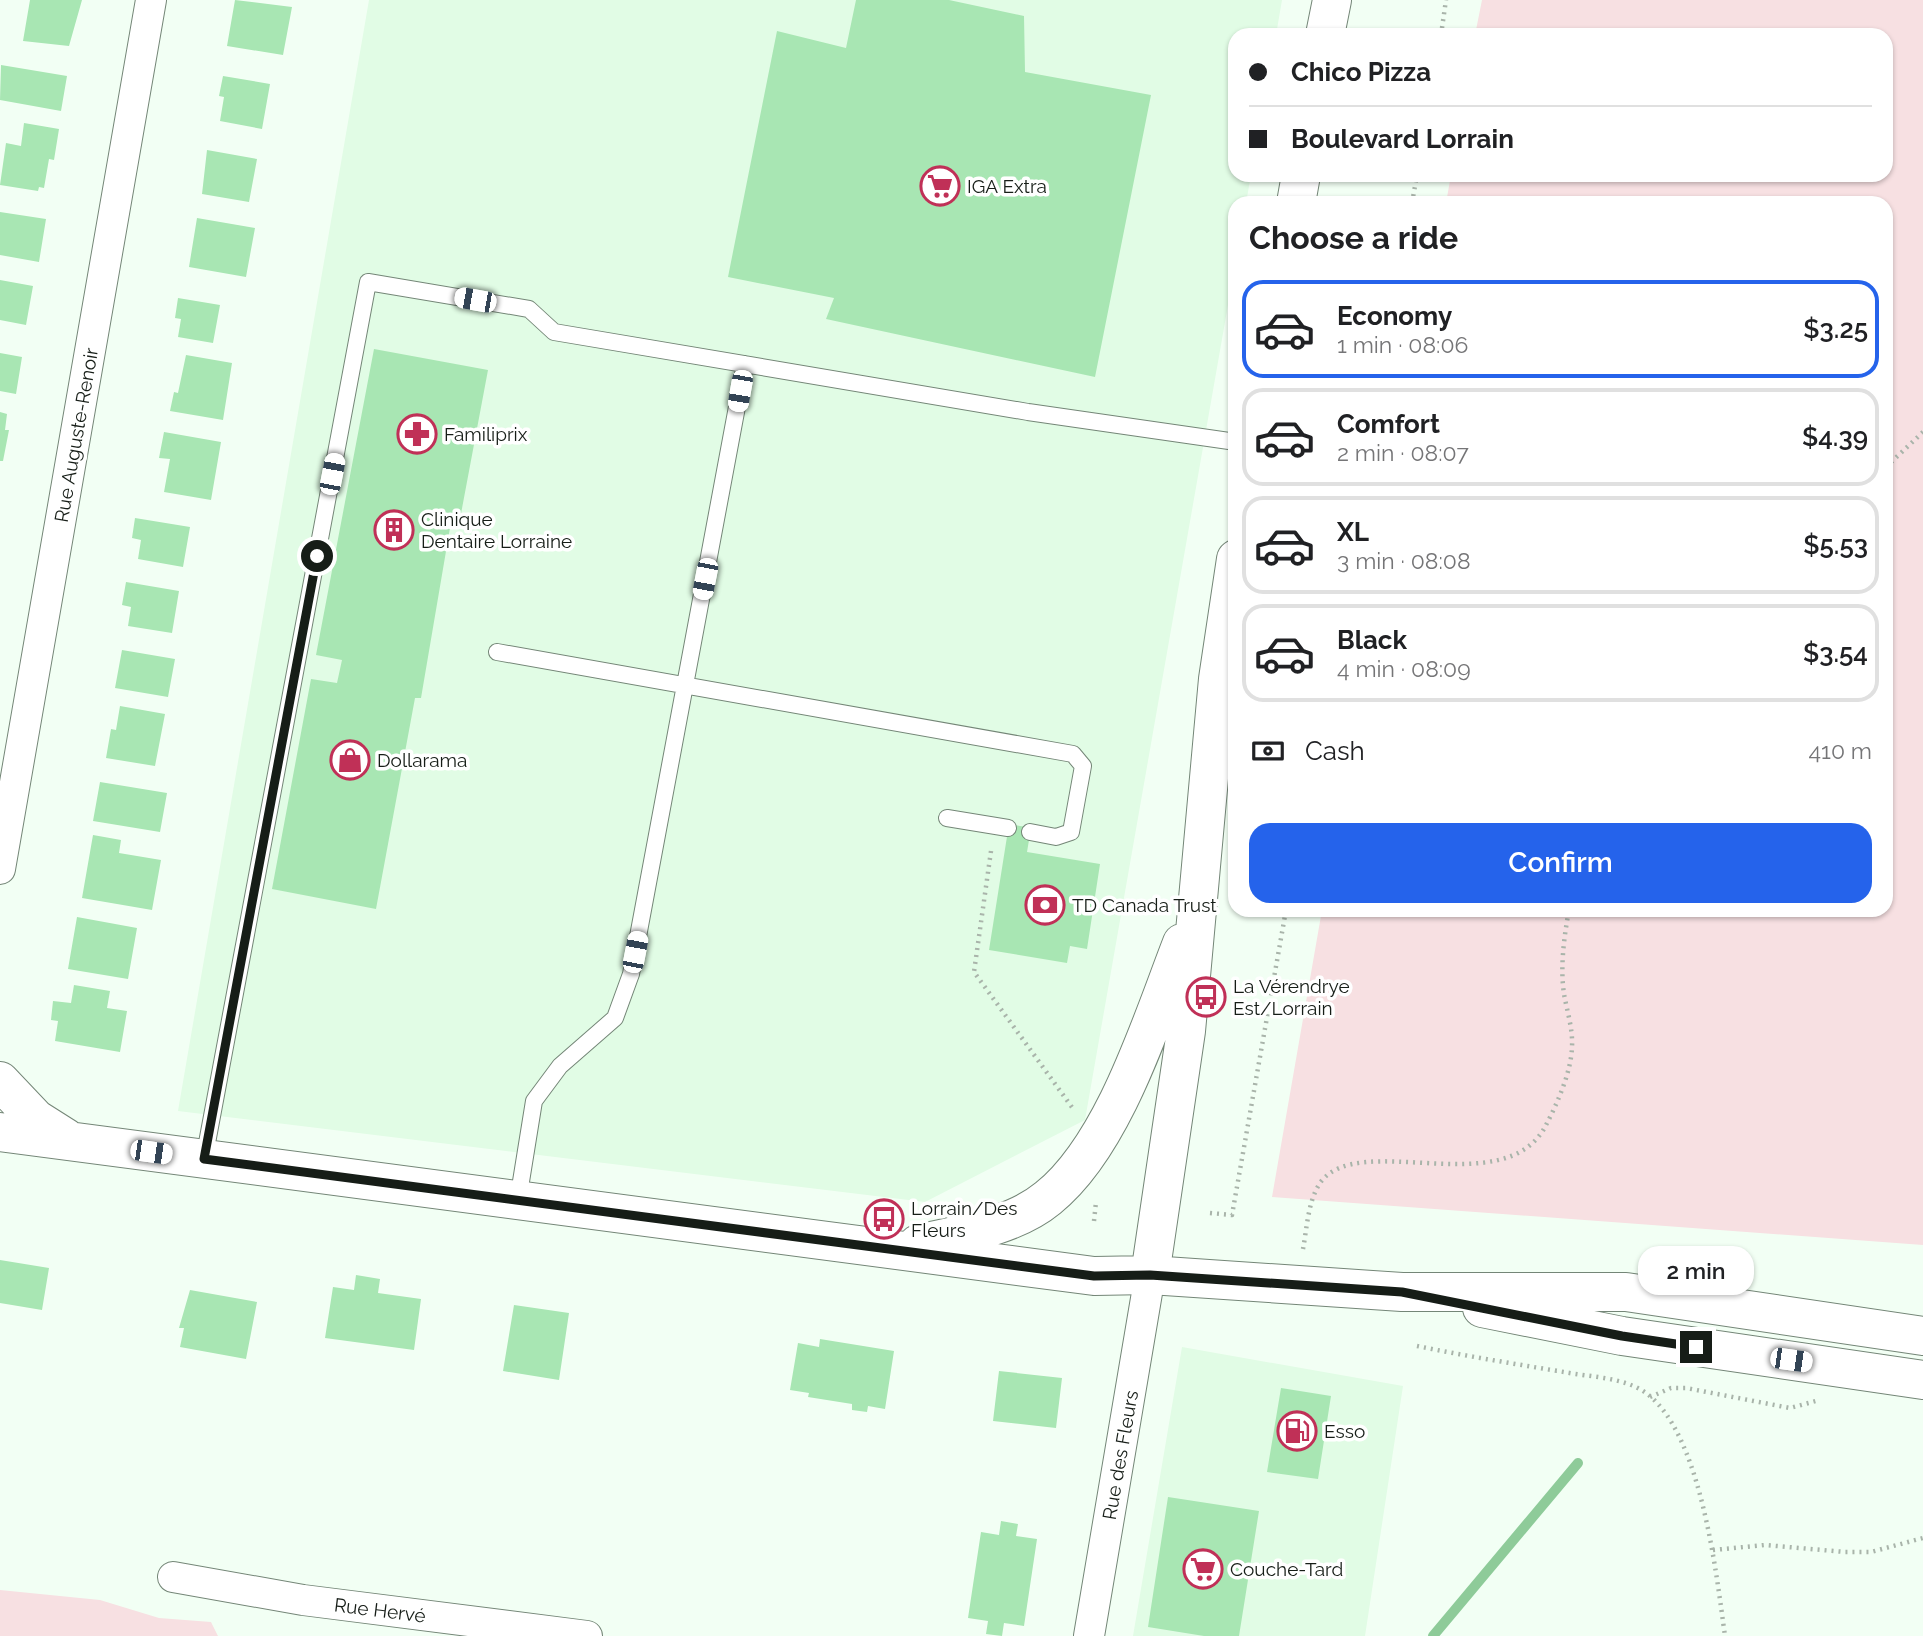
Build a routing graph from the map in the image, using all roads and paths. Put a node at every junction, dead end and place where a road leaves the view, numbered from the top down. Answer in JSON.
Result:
{"nodes":[{"id":1,"x":151,"y":0,"type":"edge"},
{"id":2,"x":1332,"y":0,"type":"edge"},
{"id":3,"x":1446,"y":0,"type":"edge"},
{"id":4,"x":1326,"y":28,"type":"edge"},
{"id":5,"x":1442,"y":28,"type":"edge"},
{"id":6,"x":745,"y":364,"type":"junction"},
{"id":7,"x":1923,"y":432,"type":"edge"},
{"id":8,"x":1228,"y":441,"type":"edge"},
{"id":9,"x":1893,"y":460,"type":"edge"},
{"id":10,"x":1228,"y":612,"type":"edge"},
{"id":11,"x":497,"y":652,"type":"dead end"},
{"id":12,"x":685,"y":684,"type":"junction"},
{"id":13,"x":947,"y":818,"type":"dead end"},
{"id":14,"x":1002,"y":827,"type":"joint"},
{"id":15,"x":1030,"y":832,"type":"dead end"},
{"id":16,"x":0,"y":869,"type":"edge"},
{"id":17,"x":1197,"y":906,"type":"junction"},
{"id":18,"x":1285,"y":917,"type":"edge"},
{"id":19,"x":1568,"y":917,"type":"edge"},
{"id":20,"x":0,"y":1081,"type":"edge"},
{"id":21,"x":0,"y":1132,"type":"edge"},
{"id":22,"x":1096,"y":1139,"type":"junction"},
{"id":23,"x":71,"y":1141,"type":"junction"},
{"id":24,"x":204,"y":1159,"type":"junction"},
{"id":25,"x":1097,"y":1196,"type":"dead end"},
{"id":26,"x":518,"y":1200,"type":"junction"},
{"id":27,"x":1210,"y":1213,"type":"dead end"},
{"id":28,"x":1094,"y":1221,"type":"dead end"},
{"id":29,"x":892,"y":1250,"type":"junction"},
{"id":30,"x":1150,"y":1275,"type":"junction"},
{"id":31,"x":1298,"y":1284,"type":"junction"},
{"id":32,"x":1402,"y":1292,"type":"junction"},
{"id":33,"x":1923,"y":1336,"type":"edge"},
{"id":34,"x":1417,"y":1346,"type":"dead end"},
{"id":35,"x":1831,"y":1366,"type":"junction"},
{"id":36,"x":1923,"y":1380,"type":"edge"},
{"id":37,"x":1650,"y":1397,"type":"junction"},
{"id":38,"x":1923,"y":1538,"type":"edge"},
{"id":39,"x":1713,"y":1550,"type":"junction"},
{"id":40,"x":173,"y":1577,"type":"dead end"},
{"id":41,"x":587,"y":1636,"type":"edge"},
{"id":42,"x":1089,"y":1636,"type":"edge"},
{"id":43,"x":1725,"y":1636,"type":"edge"}],
"edges":[{"from":1,"to":16,"type":"street","name":"Rue Auguste-Renoir"},
{"from":2,"to":4,"type":"main road"},
{"from":3,"to":5,"type":"path"},
{"from":6,"to":8,"type":"lane"},
{"from":6,"to":12,"type":"lane"},
{"from":6,"to":24,"type":"lane"},
{"from":7,"to":9,"type":"path"},
{"from":10,"to":17,"type":"main road"},
{"from":11,"to":12,"type":"lane"},
{"from":12,"to":15,"type":"lane"},
{"from":12,"to":26,"type":"lane"},
{"from":13,"to":14,"type":"lane"},
{"from":14,"to":22,"type":"path"},
{"from":17,"to":22,"type":"main road"},
{"from":17,"to":30,"type":"main road"},
{"from":18,"to":27,"type":"path"},
{"from":19,"to":31,"type":"path"},
{"from":20,"to":23,"type":"main road"},
{"from":21,"to":23,"type":"main road"},
{"from":22,"to":29,"type":"main road"},
{"from":23,"to":24,"type":"main road"},
{"from":24,"to":26,"type":"main road"},
{"from":25,"to":28,"type":"path"},
{"from":26,"to":29,"type":"main road"},
{"from":29,"to":30,"type":"main road"},
{"from":30,"to":31,"type":"main road"},
{"from":30,"to":42,"type":"street","name":"Rue des Fleurs"},
{"from":31,"to":32,"type":"main road"},
{"from":32,"to":33,"type":"main road"},
{"from":32,"to":35,"type":"main road"},
{"from":34,"to":37,"type":"path"},
{"from":35,"to":36,"type":"main road"},
{"from":35,"to":37,"type":"path"},
{"from":37,"to":39,"type":"path"},
{"from":38,"to":39,"type":"path"},
{"from":39,"to":43,"type":"path"},
{"from":40,"to":41,"type":"street","name":"Rue Hervé"}]}
